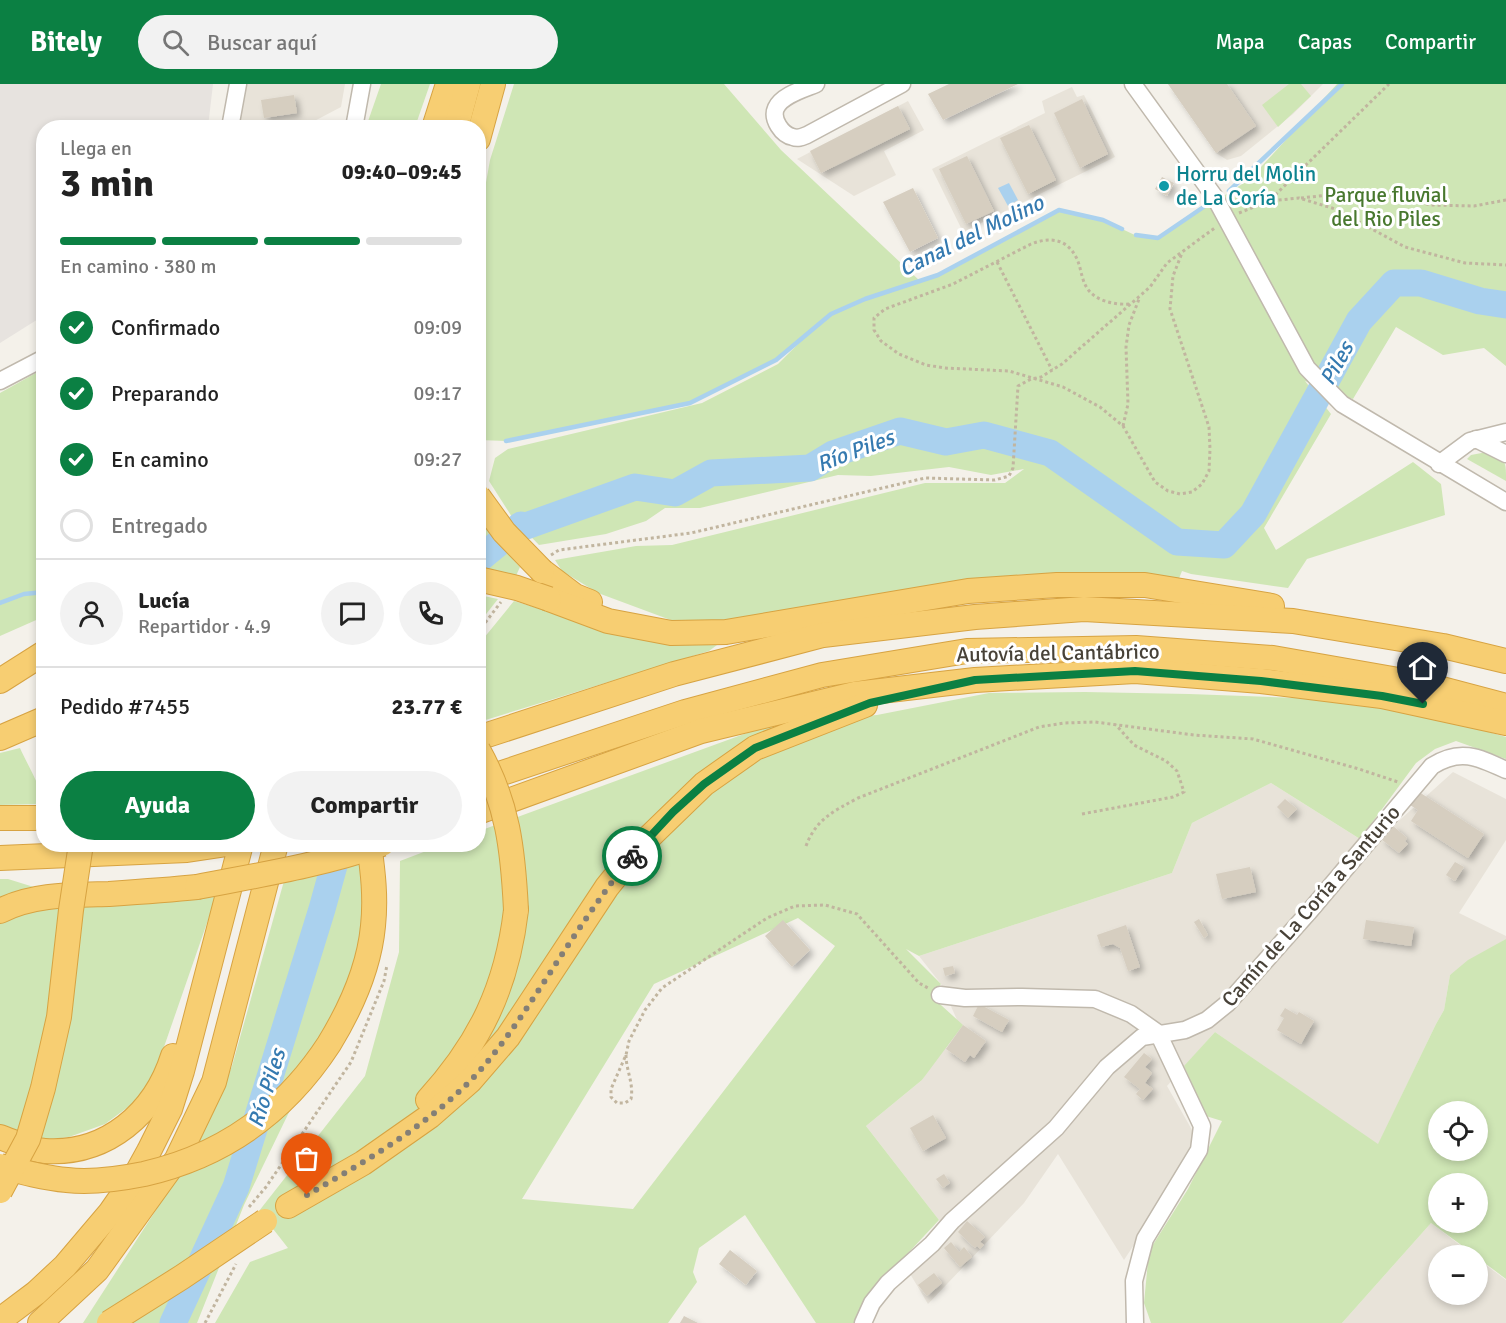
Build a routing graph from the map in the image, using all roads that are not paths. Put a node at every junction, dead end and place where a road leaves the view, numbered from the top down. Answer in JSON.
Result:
{"nodes":[{"id":1,"x":238,"y":84,"type":"edge"},
{"id":2,"x":362,"y":84,"type":"edge"},
{"id":3,"x":448,"y":84,"type":"edge"},
{"id":4,"x":468,"y":84,"type":"edge"},
{"id":5,"x":494,"y":84,"type":"edge"},
{"id":6,"x":816,"y":84,"type":"edge"},
{"id":7,"x":902,"y":84,"type":"edge"},
{"id":8,"x":1133,"y":84,"type":"edge"},
{"id":9,"x":231,"y":120,"type":"edge"},
{"id":10,"x":355,"y":120,"type":"edge"},
{"id":11,"x":437,"y":120,"type":"edge"},
{"id":12,"x":458,"y":120,"type":"edge"},
{"id":13,"x":484,"y":120,"type":"edge"},
{"id":14,"x":36,"y":362,"type":"edge"},
{"id":15,"x":0,"y":381,"type":"edge"},
{"id":16,"x":1506,"y":432,"type":"edge"},
{"id":17,"x":1476,"y":439,"type":"junction"},
{"id":18,"x":1506,"y":454,"type":"edge"},
{"id":19,"x":1439,"y":464,"type":"junction"},
{"id":20,"x":1506,"y":502,"type":"edge"},
{"id":21,"x":486,"y":507,"type":"edge"},
{"id":22,"x":486,"y":581,"type":"edge"},
{"id":23,"x":671,"y":633,"type":"junction"},
{"id":24,"x":1443,"y":646,"type":"junction"},
{"id":25,"x":36,"y":658,"type":"edge"},
{"id":26,"x":1506,"y":661,"type":"edge"},
{"id":27,"x":975,"y":680,"type":"junction"},
{"id":28,"x":0,"y":681,"type":"edge"},
{"id":29,"x":1506,"y":706,"type":"edge"},
{"id":30,"x":36,"y":722,"type":"edge"},
{"id":31,"x":1506,"y":723,"type":"edge"},
{"id":32,"x":486,"y":735,"type":"edge"},
{"id":33,"x":0,"y":738,"type":"edge"},
{"id":34,"x":486,"y":764,"type":"edge"},
{"id":35,"x":1506,"y":770,"type":"edge"},
{"id":36,"x":486,"y":778,"type":"edge"},
{"id":37,"x":486,"y":809,"type":"edge"},
{"id":38,"x":0,"y":818,"type":"edge"},
{"id":39,"x":36,"y":818,"type":"edge"},
{"id":40,"x":80,"y":852,"type":"edge"},
{"id":41,"x":129,"y":852,"type":"edge"},
{"id":42,"x":239,"y":852,"type":"edge"},
{"id":43,"x":274,"y":852,"type":"edge"},
{"id":44,"x":361,"y":852,"type":"edge"},
{"id":45,"x":370,"y":852,"type":"edge"},
{"id":46,"x":0,"y":858,"type":"edge"},
{"id":47,"x":234,"y":868,"type":"junction"},
{"id":48,"x":0,"y":911,"type":"edge"},
{"id":49,"x":940,"y":994,"type":"road end"},
{"id":50,"x":1158,"y":1033,"type":"junction"},
{"id":51,"x":0,"y":1137,"type":"edge"},
{"id":52,"x":0,"y":1166,"type":"edge"},
{"id":53,"x":0,"y":1191,"type":"edge"},
{"id":54,"x":288,"y":1206,"type":"junction"},
{"id":55,"x":0,"y":1320,"type":"edge"},
{"id":56,"x":40,"y":1323,"type":"edge"},
{"id":57,"x":109,"y":1323,"type":"edge"},
{"id":58,"x":863,"y":1323,"type":"edge"},
{"id":59,"x":1135,"y":1323,"type":"edge"}],
"edges":[{"from":1,"to":9,"type":"street"},
{"from":2,"to":10,"type":"street"},
{"from":3,"to":11,"type":"highway"},
{"from":4,"to":12,"type":"highway"},
{"from":5,"to":13,"type":"highway"},
{"from":6,"to":7,"type":"street"},
{"from":8,"to":19,"type":"street"},
{"from":14,"to":15,"type":"street"},
{"from":16,"to":17,"type":"street"},
{"from":17,"to":18,"type":"street"},
{"from":17,"to":19,"type":"street"},
{"from":19,"to":20,"type":"street"},
{"from":21,"to":23,"type":"highway","bridge":true},
{"from":22,"to":23,"type":"highway","bridge":true},
{"from":23,"to":24,"type":"highway"},
{"from":24,"to":26,"type":"highway","name":"Autovía del Cantábrico"},
{"from":24,"to":32,"type":"highway","name":"Autovía del Cantábrico"},
{"from":25,"to":28,"type":"highway"},
{"from":27,"to":31,"type":"highway"},
{"from":27,"to":37,"type":"highway"},
{"from":27,"to":54,"type":"highway"},
{"from":29,"to":36,"type":"highway","name":"Autovía del Cantábrico"},
{"from":30,"to":33,"type":"highway"},
{"from":34,"to":54,"type":"highway","bridge":true},
{"from":35,"to":50,"type":"street","name":"Camín de La Coría a Santurio"},
{"from":38,"to":39,"type":"highway"},
{"from":40,"to":53,"type":"highway","bridge":true},
{"from":41,"to":46,"type":"highway"},
{"from":42,"to":47,"type":"highway"},
{"from":43,"to":56,"type":"highway"},
{"from":44,"to":48,"type":"highway","bridge":true},
{"from":45,"to":52,"type":"highway","bridge":true},
{"from":47,"to":51,"type":"highway"},
{"from":47,"to":55,"type":"highway"},
{"from":49,"to":50,"type":"street"},
{"from":50,"to":58,"type":"street","name":"Camín de La Coría a Santurio"},
{"from":50,"to":59,"type":"street"},
{"from":54,"to":57,"type":"highway","bridge":true}]}
